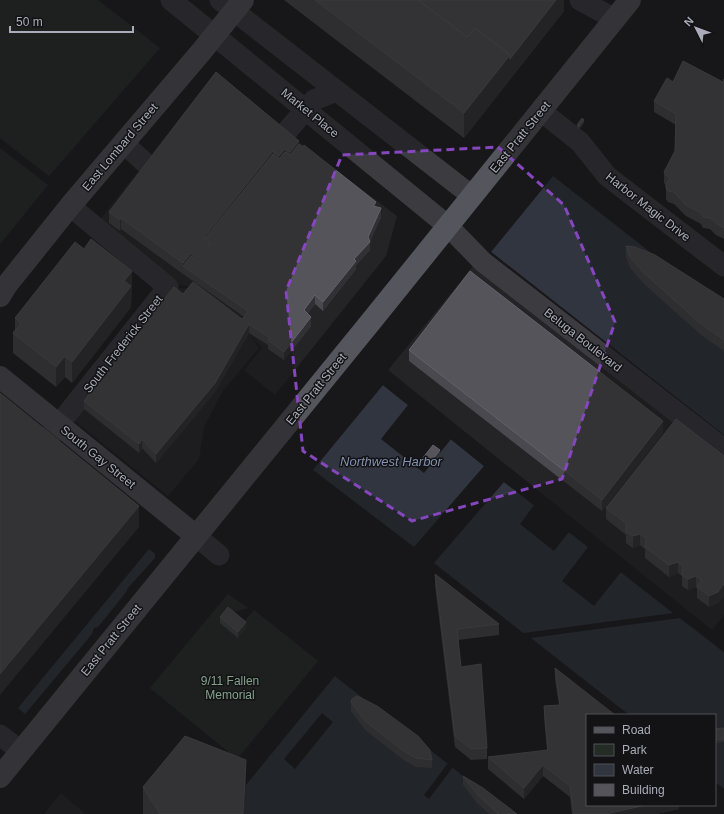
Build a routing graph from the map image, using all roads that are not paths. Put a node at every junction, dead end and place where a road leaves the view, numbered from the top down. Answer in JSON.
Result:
{"nodes":[{"id":1,"x":171,"y":0,"type":"edge"},
{"id":2,"x":580,"y":0,"type":"edge"},
{"id":3,"x":630,"y":0,"type":"edge"},
{"id":4,"x":232,"y":4,"type":"edge"},
{"id":5,"x":615,"y":19,"type":"junction"},
{"id":6,"x":214,"y":35,"type":"junction"},
{"id":7,"x":336,"y":91,"type":"junction"},
{"id":8,"x":305,"y":108,"type":"junction"},
{"id":9,"x":541,"y":111,"type":"junction"},
{"id":10,"x":281,"y":138,"type":"edge"},
{"id":11,"x":123,"y":143,"type":"junction"},
{"id":12,"x":151,"y":168,"type":"edge"},
{"id":13,"x":472,"y":196,"type":"junction"},
{"id":14,"x":70,"y":206,"type":"junction"},
{"id":15,"x":448,"y":226,"type":"junction"},
{"id":16,"x":724,"y":266,"type":"edge"},
{"id":17,"x":0,"y":296,"type":"edge"},
{"id":18,"x":0,"y":377,"type":"edge"},
{"id":19,"x":59,"y":425,"type":"junction"},
{"id":20,"x":41,"y":447,"type":"edge"},
{"id":21,"x":724,"y":449,"type":"edge"},
{"id":22,"x":104,"y":462,"type":"junction"},
{"id":23,"x":91,"y":479,"type":"edge"},
{"id":24,"x":196,"y":536,"type":"junction"},
{"id":25,"x":219,"y":555,"type":"dead end"},
{"id":26,"x":0,"y":735,"type":"edge"},
{"id":27,"x":21,"y":751,"type":"junction"},
{"id":28,"x":0,"y":777,"type":"edge"}],
"edges":[{"from":1,"to":6,"type":"street","name":"Market Place"},
{"from":2,"to":5,"type":"street"},
{"from":3,"to":5,"type":"main road","name":"East Pratt Street"},
{"from":4,"to":6,"type":"main road","name":"East Lombard Street"},
{"from":4,"to":7,"type":"street"},
{"from":5,"to":9,"type":"main road","name":"East Pratt Street"},
{"from":6,"to":8,"type":"street","name":"Market Place"},
{"from":6,"to":11,"type":"main road","name":"East Lombard Street"},
{"from":7,"to":8,"type":"street"},
{"from":7,"to":13,"type":"street"},
{"from":8,"to":10,"type":"street"},
{"from":8,"to":15,"type":"street","name":"Market Place"},
{"from":9,"to":13,"type":"main road","name":"East Pratt Street"},
{"from":9,"to":16,"type":"street","name":"Harbor Magic Drive"},
{"from":11,"to":12,"type":"street"},
{"from":11,"to":14,"type":"main road","name":"East Lombard Street"},
{"from":13,"to":15,"type":"main road","name":"East Pratt Street"},
{"from":14,"to":17,"type":"main road","name":"East Lombard Street"},
{"from":14,"to":19,"type":"street","name":"South Frederick Street"},
{"from":15,"to":21,"type":"street","name":"Beluga Boulevard"},
{"from":15,"to":24,"type":"main road","name":"East Pratt Street"},
{"from":18,"to":19,"type":"main road","name":"South Gay Street"},
{"from":19,"to":20,"type":"street"},
{"from":19,"to":22,"type":"main road","name":"South Gay Street"},
{"from":22,"to":23,"type":"street"},
{"from":22,"to":24,"type":"main road","name":"South Gay Street"},
{"from":24,"to":25,"type":"street"},
{"from":24,"to":27,"type":"main road","name":"East Pratt Street"},
{"from":26,"to":27,"type":"street"},
{"from":27,"to":28,"type":"main road","name":"East Pratt Street"}]}
